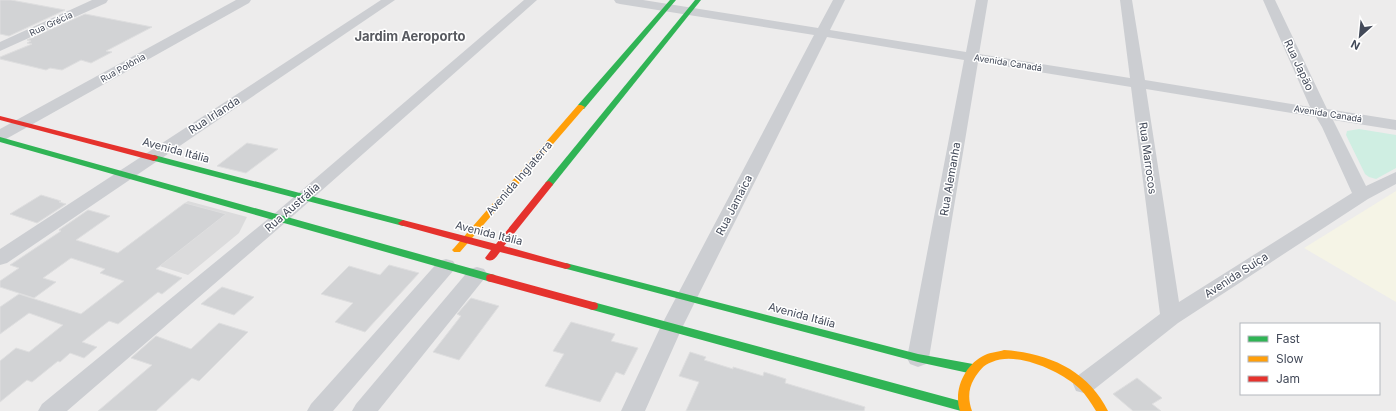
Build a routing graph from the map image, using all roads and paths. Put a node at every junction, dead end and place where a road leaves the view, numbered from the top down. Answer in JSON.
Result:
{"nodes":[{"id":1,"x":102,"y":0,"type":"edge"},
{"id":2,"x":245,"y":0,"type":"edge"},
{"id":3,"x":388,"y":0,"type":"edge"},
{"id":4,"x":531,"y":0,"type":"edge"},
{"id":5,"x":620,"y":0,"type":"edge"},
{"id":6,"x":839,"y":0,"type":"edge"},
{"id":7,"x":982,"y":0,"type":"edge"},
{"id":8,"x":1126,"y":0,"type":"edge"},
{"id":9,"x":1269,"y":0,"type":"edge"},
{"id":10,"x":670,"y":4,"type":"edge"},
{"id":11,"x":694,"y":5,"type":"edge"},
{"id":12,"x":822,"y":33,"type":"junction"},
{"id":13,"x":0,"y":47,"type":"edge"},
{"id":14,"x":971,"y":58,"type":"junction"},
{"id":15,"x":1138,"y":84,"type":"junction"},
{"id":16,"x":1321,"y":113,"type":"junction"},
{"id":17,"x":0,"y":118,"type":"edge"},
{"id":18,"x":22,"y":124,"type":"junction"},
{"id":19,"x":1396,"y":125,"type":"edge"},
{"id":20,"x":0,"y":138,"type":"edge"},
{"id":21,"x":152,"y":156,"type":"junction"},
{"id":22,"x":125,"y":174,"type":"junction"},
{"id":23,"x":1396,"y":177,"type":"edge"},
{"id":24,"x":1362,"y":195,"type":"junction"},
{"id":25,"x":304,"y":196,"type":"junction"},
{"id":26,"x":280,"y":218,"type":"junction"},
{"id":27,"x":465,"y":240,"type":"junction"},
{"id":28,"x":499,"y":248,"type":"junction"},
{"id":29,"x":0,"y":258,"type":"edge"},
{"id":30,"x":446,"y":266,"type":"junction"},
{"id":31,"x":481,"y":269,"type":"junction"},
{"id":32,"x":687,"y":297,"type":"junction"},
{"id":33,"x":1171,"y":317,"type":"junction"},
{"id":34,"x":671,"y":328,"type":"junction"},
{"id":35,"x":918,"y":358,"type":"junction"},
{"id":36,"x":973,"y":368,"type":"junction"},
{"id":37,"x":1084,"y":384,"type":"junction"},
{"id":38,"x":965,"y":409,"type":"edge"},
{"id":39,"x":50,"y":411,"type":"edge"},
{"id":40,"x":319,"y":411,"type":"edge"},
{"id":41,"x":364,"y":411,"type":"edge"},
{"id":42,"x":633,"y":411,"type":"edge"},
{"id":43,"x":1102,"y":411,"type":"edge"}],
"edges":[{"from":1,"to":13,"type":"street","name":"Rua Grécia"},
{"from":2,"to":18,"type":"street","name":"Rua Polônia"},
{"from":3,"to":21,"type":"street","name":"Rua Irlanda"},
{"from":4,"to":25,"type":"street","name":"Rua Austrália"},
{"from":5,"to":10,"type":"street","name":"Avenida Canadá"},
{"from":6,"to":12,"type":"street","name":"Rua Jamaica"},
{"from":7,"to":14,"type":"street","name":"Rua Alemanha"},
{"from":8,"to":15,"type":"street","name":"Rua Marrocos"},
{"from":9,"to":16,"type":"street","name":"Rua Japão"},
{"from":10,"to":11,"type":"street","name":"Avenida Canadá"},
{"from":10,"to":27,"type":"street","name":"Avenida Inglaterra"},
{"from":11,"to":12,"type":"street","name":"Avenida Canadá"},
{"from":11,"to":28,"type":"street"},
{"from":12,"to":14,"type":"street","name":"Avenida Canadá"},
{"from":12,"to":32,"type":"street","name":"Rua Jamaica"},
{"from":14,"to":15,"type":"street","name":"Avenida Canadá"},
{"from":14,"to":35,"type":"street","name":"Rua Alemanha"},
{"from":15,"to":16,"type":"street","name":"Avenida Canadá"},
{"from":15,"to":33,"type":"street","name":"Rua Marrocos"},
{"from":16,"to":19,"type":"street","name":"Avenida Canadá"},
{"from":16,"to":24,"type":"street","name":"Rua Japão"},
{"from":17,"to":18,"type":"street","name":"Avenida Itália"},
{"from":18,"to":20,"type":"street","name":"Rua Polônia"},
{"from":18,"to":21,"type":"street","name":"Avenida Itália"},
{"from":20,"to":22,"type":"street"},
{"from":21,"to":22,"type":"street","name":"Rua Irlanda"},
{"from":21,"to":25,"type":"street","name":"Avenida Itália"},
{"from":22,"to":26,"type":"street"},
{"from":22,"to":29,"type":"street","name":"Rua Irlanda"},
{"from":23,"to":24,"type":"street","name":"Avenida Suíça"},
{"from":24,"to":33,"type":"street","name":"Avenida Suíça"},
{"from":25,"to":26,"type":"street","name":"Rua Austrália"},
{"from":25,"to":27,"type":"street","name":"Avenida Itália"},
{"from":26,"to":30,"type":"street"},
{"from":26,"to":39,"type":"street","name":"Rua Austrália"},
{"from":27,"to":28,"type":"street","name":"Avenida Itália"},
{"from":27,"to":30,"type":"street","name":"Avenida Inglaterra"},
{"from":28,"to":31,"type":"street"},
{"from":28,"to":32,"type":"street","name":"Avenida Itália"},
{"from":30,"to":31,"type":"street"},
{"from":30,"to":40,"type":"street","name":"Avenida Inglaterra"},
{"from":31,"to":34,"type":"street"},
{"from":31,"to":41,"type":"street"},
{"from":32,"to":34,"type":"street","name":"Rua Jamaica"},
{"from":32,"to":35,"type":"street","name":"Avenida Itália"},
{"from":33,"to":37,"type":"street","name":"Avenida Suíça"},
{"from":34,"to":38,"type":"street"},
{"from":34,"to":42,"type":"street","name":"Rua Jamaica"},
{"from":35,"to":36,"type":"street","name":"Avenida Itália"},
{"from":36,"to":37,"type":"street"},
{"from":36,"to":38,"type":"street"},
{"from":37,"to":43,"type":"street"}]}
